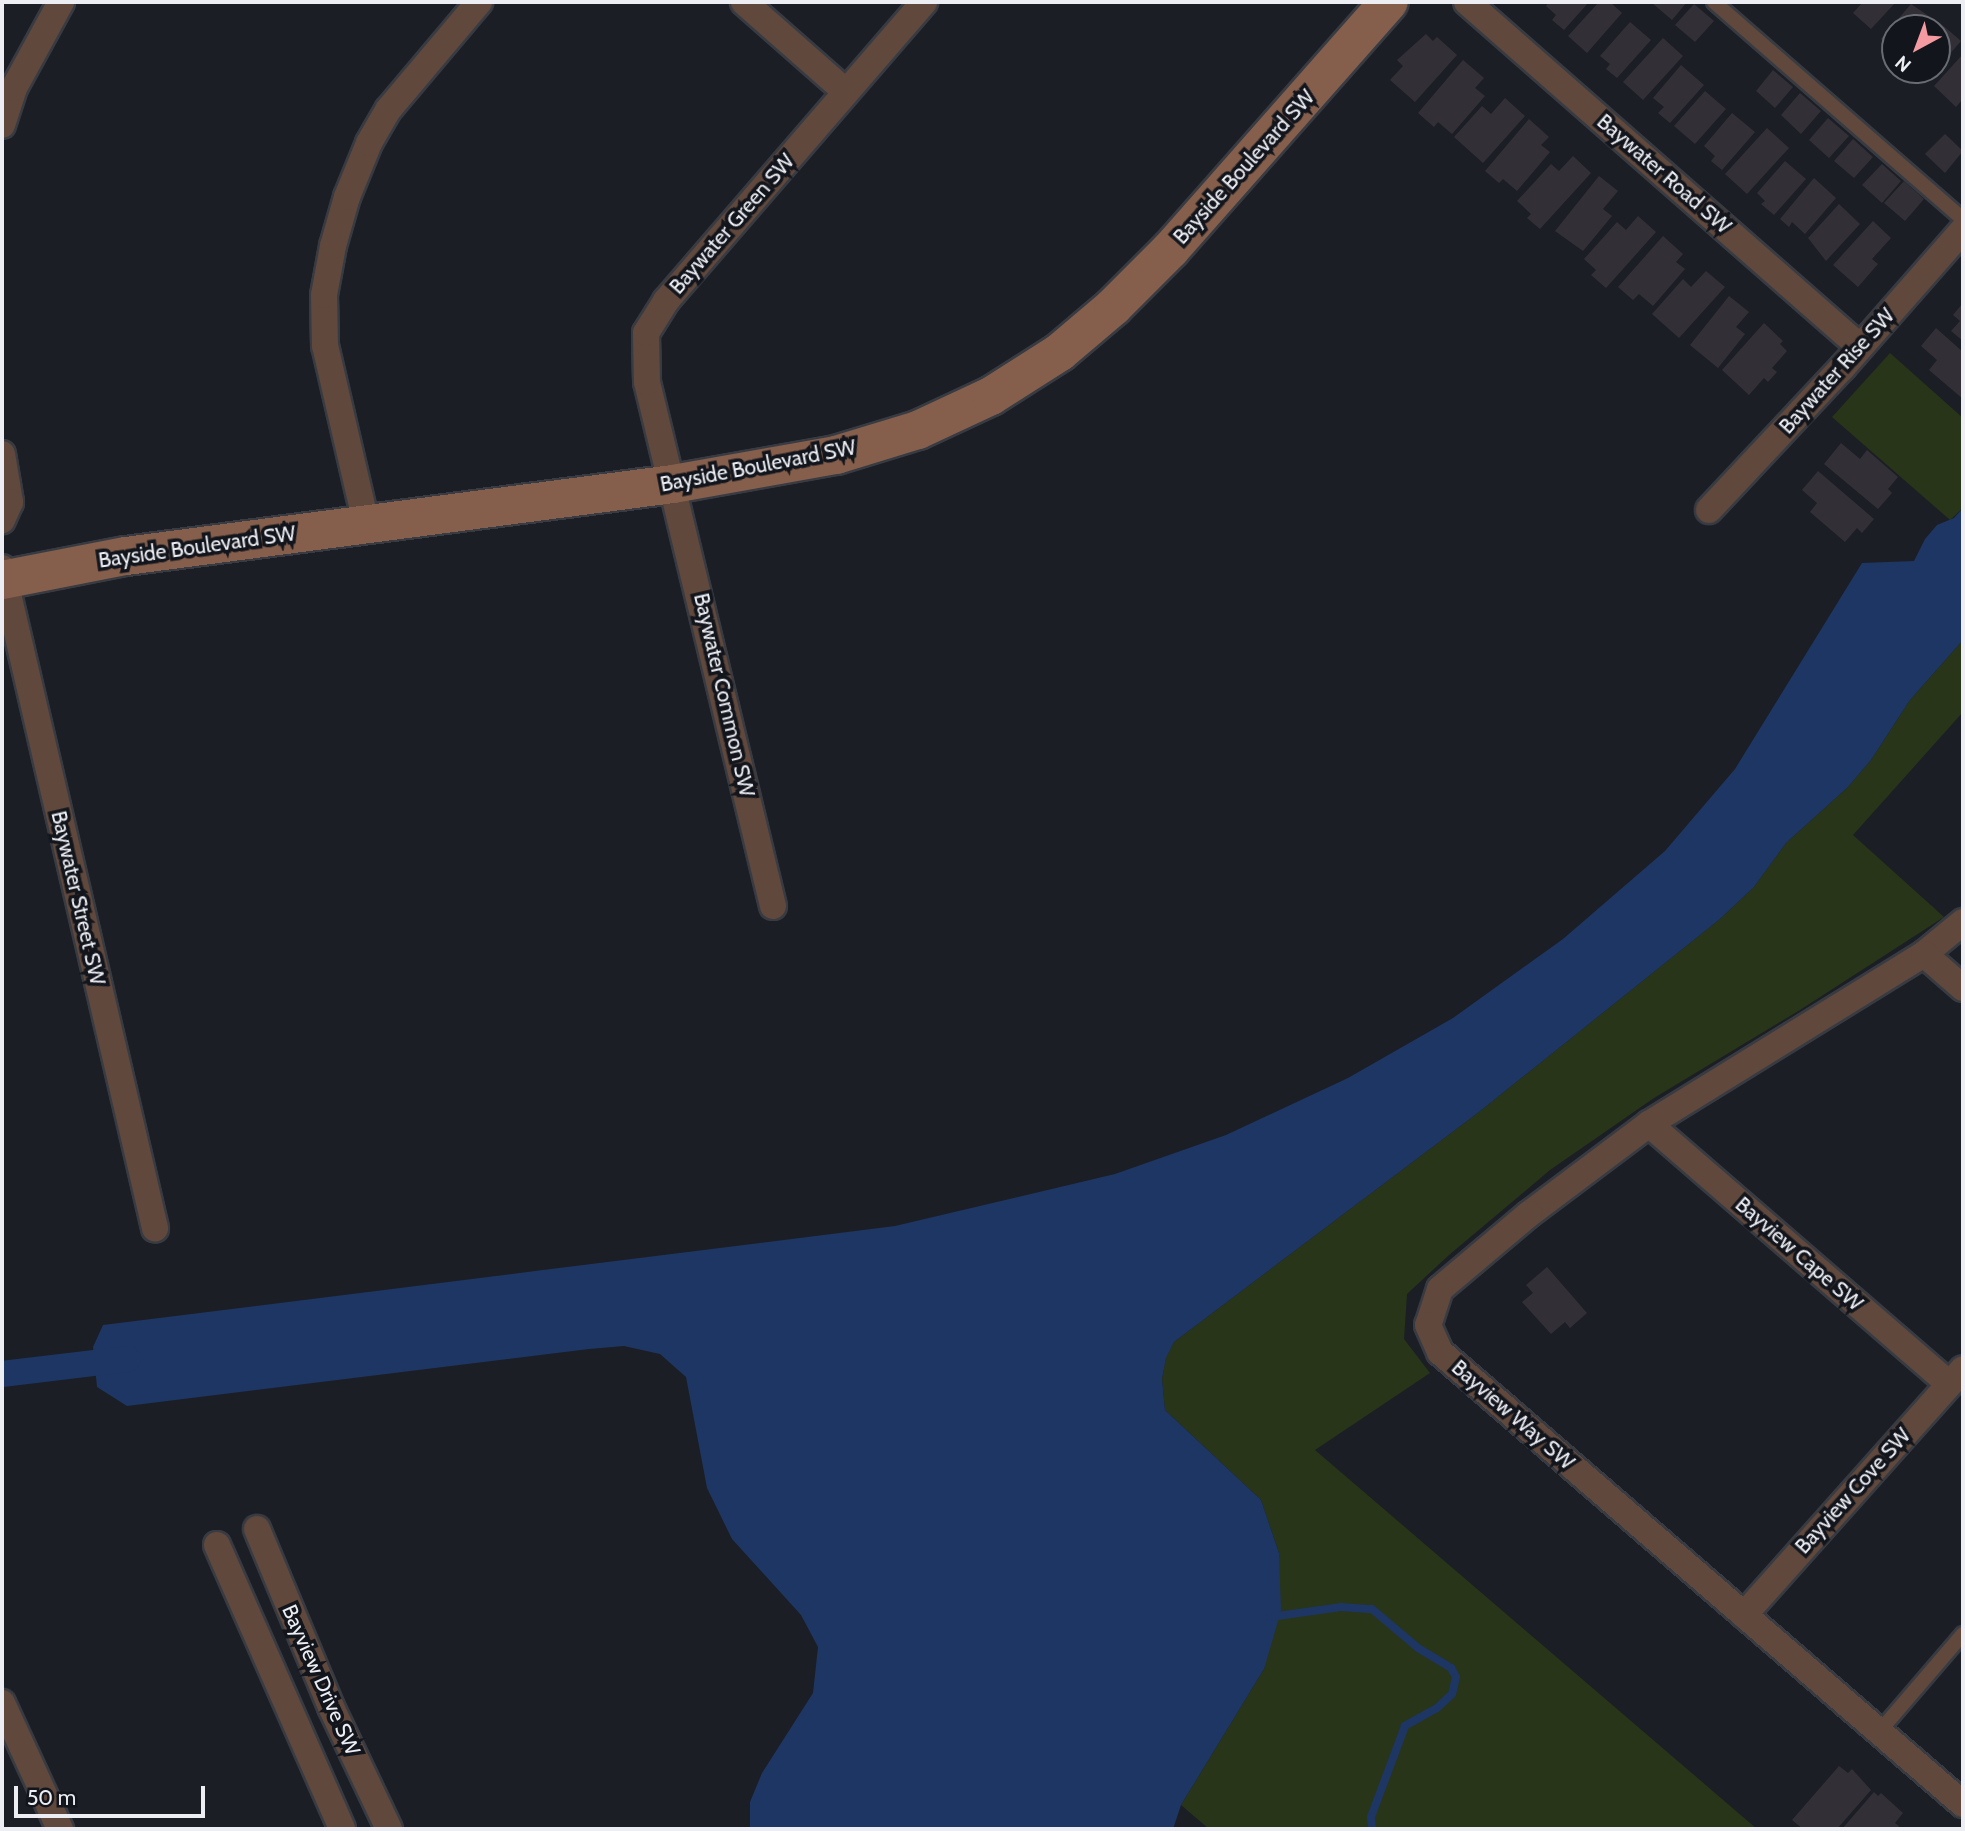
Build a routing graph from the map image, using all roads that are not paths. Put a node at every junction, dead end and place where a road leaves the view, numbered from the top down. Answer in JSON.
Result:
{"nodes":[{"id":1,"x":61,"y":2,"type":"edge"},
{"id":2,"x":479,"y":2,"type":"edge"},
{"id":3,"x":744,"y":2,"type":"edge"},
{"id":4,"x":924,"y":2,"type":"edge"},
{"id":5,"x":1389,"y":2,"type":"edge"},
{"id":6,"x":1466,"y":2,"type":"edge"},
{"id":7,"x":1714,"y":2,"type":"edge"},
{"id":8,"x":846,"y":92,"type":"junction"},
{"id":9,"x":2,"y":125,"type":"edge"},
{"id":10,"x":1963,"y":219,"type":"edge"},
{"id":11,"x":1963,"y":230,"type":"edge"},
{"id":12,"x":1860,"y":347,"type":"junction"},
{"id":13,"x":2,"y":454,"type":"edge"},
{"id":14,"x":673,"y":484,"type":"junction"},
{"id":15,"x":1709,"y":510,"type":"dead end"},
{"id":16,"x":2,"y":520,"type":"edge"},
{"id":17,"x":366,"y":523,"type":"junction"},
{"id":18,"x":3,"y":576,"type":"edge"},
{"id":19,"x":774,"y":906,"type":"dead end"},
{"id":20,"x":1963,"y":922,"type":"edge"},
{"id":21,"x":1924,"y":954,"type":"junction"},
{"id":22,"x":1963,"y":989,"type":"edge"},
{"id":23,"x":1649,"y":1124,"type":"junction"},
{"id":24,"x":155,"y":1228,"type":"dead end"},
{"id":25,"x":1956,"y":1376,"type":"edge"},
{"id":26,"x":257,"y":1530,"type":"dead end"},
{"id":27,"x":218,"y":1545,"type":"dead end"},
{"id":28,"x":1744,"y":1615,"type":"junction"},
{"id":29,"x":1963,"y":1634,"type":"edge"},
{"id":30,"x":2,"y":1703,"type":"edge"},
{"id":31,"x":1879,"y":1732,"type":"junction"},
{"id":32,"x":1963,"y":1804,"type":"edge"},
{"id":33,"x":60,"y":1829,"type":"edge"},
{"id":34,"x":342,"y":1829,"type":"edge"},
{"id":35,"x":389,"y":1829,"type":"edge"}],
"edges":[{"from":1,"to":9,"type":"street"},
{"from":2,"to":17,"type":"street"},
{"from":3,"to":8,"type":"street"},
{"from":4,"to":8,"type":"street","name":"Baywater Green SW"},
{"from":5,"to":14,"type":"street","name":"Bayside Boulevard SW"},
{"from":6,"to":12,"type":"street","name":"Baywater Road SW"},
{"from":7,"to":10,"type":"lane"},
{"from":8,"to":14,"type":"street","name":"Baywater Green SW"},
{"from":11,"to":12,"type":"street","name":"Baywater Rise SW"},
{"from":12,"to":15,"type":"street","name":"Baywater Rise SW"},
{"from":13,"to":16,"type":"street"},
{"from":14,"to":17,"type":"street","name":"Bayside Boulevard SW"},
{"from":14,"to":19,"type":"street","name":"Baywater Common SW"},
{"from":17,"to":18,"type":"street","name":"Bayside Boulevard SW"},
{"from":18,"to":24,"type":"street","name":"Baywater Street SW"},
{"from":20,"to":21,"type":"street","name":"Bayview Way SW"},
{"from":21,"to":22,"type":"street"},
{"from":21,"to":23,"type":"street","name":"Bayview Way SW"},
{"from":23,"to":25,"type":"street","name":"Bayview Cape SW"},
{"from":23,"to":28,"type":"street","name":"Bayview Way SW"},
{"from":25,"to":28,"type":"street","name":"Bayview Cove SW"},
{"from":26,"to":35,"type":"street","name":"Bayview Drive SW"},
{"from":27,"to":34,"type":"street","name":"Bayview Drive SW"},
{"from":28,"to":31,"type":"street","name":"Bayview Way SW"},
{"from":29,"to":31,"type":"lane"},
{"from":30,"to":33,"type":"street"},
{"from":31,"to":32,"type":"street","name":"Bayview Way SW"}]}
